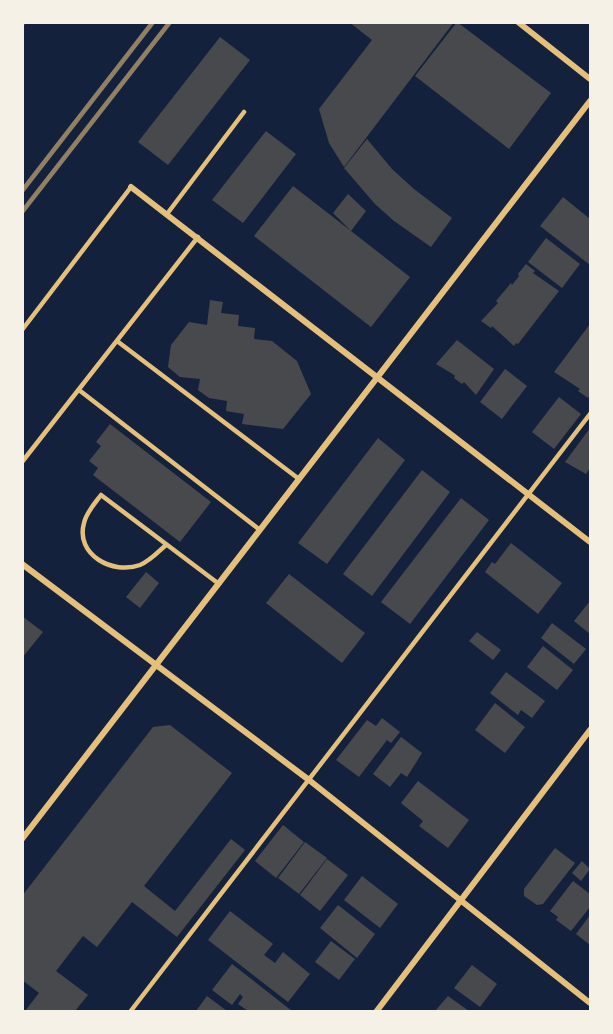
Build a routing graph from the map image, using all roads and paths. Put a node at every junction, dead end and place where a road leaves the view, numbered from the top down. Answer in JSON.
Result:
{"nodes":[{"id":1,"x":518,"y":22,"type":"edge"},
{"id":2,"x":591,"y":80,"type":"edge"},
{"id":3,"x":591,"y":101,"type":"edge"},
{"id":4,"x":244,"y":112,"type":"dead end"},
{"id":5,"x":131,"y":187,"type":"joint"},
{"id":6,"x":167,"y":214,"type":"junction"},
{"id":7,"x":198,"y":237,"type":"junction"},
{"id":8,"x":22,"y":330,"type":"edge"},
{"id":9,"x":117,"y":341,"type":"junction"},
{"id":10,"x":379,"y":377,"type":"junction"},
{"id":11,"x":79,"y":390,"type":"junction"},
{"id":12,"x":591,"y":414,"type":"edge"},
{"id":13,"x":22,"y":462,"type":"edge"},
{"id":14,"x":299,"y":479,"type":"junction"},
{"id":15,"x":529,"y":494,"type":"junction"},
{"id":16,"x":260,"y":530,"type":"junction"},
{"id":17,"x":591,"y":542,"type":"edge"},
{"id":18,"x":166,"y":545,"type":"junction"},
{"id":19,"x":22,"y":564,"type":"edge"},
{"id":20,"x":219,"y":584,"type":"junction"},
{"id":21,"x":157,"y":665,"type":"junction"},
{"id":22,"x":591,"y":730,"type":"edge"},
{"id":23,"x":309,"y":780,"type":"junction"},
{"id":24,"x":22,"y":839,"type":"edge"},
{"id":25,"x":461,"y":900,"type":"junction"},
{"id":26,"x":591,"y":1003,"type":"edge"},
{"id":27,"x":130,"y":1011,"type":"edge"},
{"id":28,"x":376,"y":1011,"type":"edge"}],
"edges":[{"from":1,"to":2,"type":"street"},
{"from":3,"to":10,"type":"street"},
{"from":4,"to":6,"type":"lane"},
{"from":5,"to":6,"type":"street"},
{"from":5,"to":8,"type":"lane"},
{"from":6,"to":7,"type":"street"},
{"from":7,"to":9,"type":"lane"},
{"from":7,"to":10,"type":"street"},
{"from":9,"to":11,"type":"lane"},
{"from":9,"to":14,"type":"lane"},
{"from":10,"to":14,"type":"street"},
{"from":10,"to":15,"type":"street"},
{"from":11,"to":13,"type":"lane"},
{"from":11,"to":16,"type":"lane"},
{"from":12,"to":15,"type":"lane"},
{"from":14,"to":16,"type":"street"},
{"from":15,"to":17,"type":"street"},
{"from":15,"to":23,"type":"lane"},
{"from":16,"to":20,"type":"street"},
{"from":18,"to":18,"type":"lane"},
{"from":18,"to":20,"type":"lane"},
{"from":19,"to":21,"type":"street"},
{"from":20,"to":21,"type":"street"},
{"from":21,"to":23,"type":"street"},
{"from":21,"to":24,"type":"street"},
{"from":22,"to":25,"type":"street"},
{"from":23,"to":25,"type":"street"},
{"from":23,"to":27,"type":"lane"},
{"from":25,"to":26,"type":"street"},
{"from":25,"to":28,"type":"street"}]}
